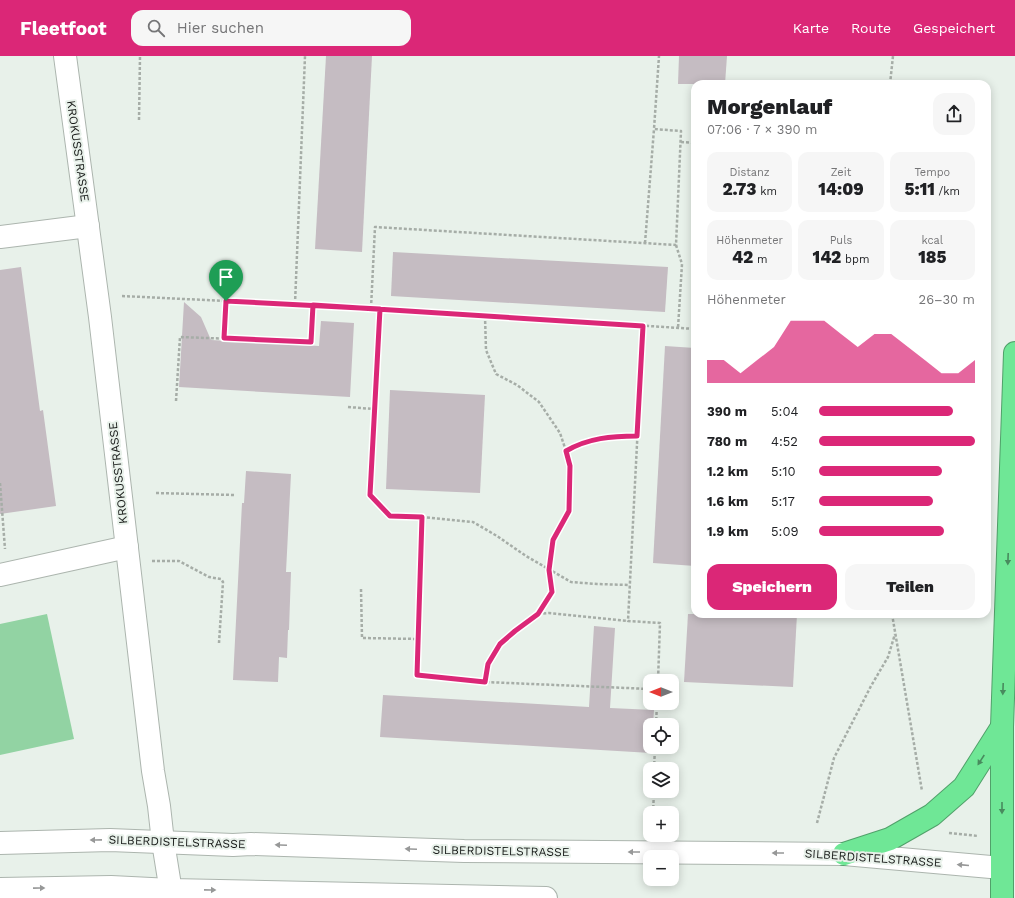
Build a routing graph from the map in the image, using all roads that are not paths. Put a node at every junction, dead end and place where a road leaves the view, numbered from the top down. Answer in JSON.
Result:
{"nodes":[{"id":1,"x":65,"y":56,"type":"edge"},
{"id":2,"x":88,"y":226,"type":"junction"},
{"id":3,"x":0,"y":237,"type":"edge"},
{"id":4,"x":1015,"y":352,"type":"edge"},
{"id":5,"x":128,"y":554,"type":"junction"},
{"id":6,"x":3,"y":574,"type":"edge"},
{"id":7,"x":1002,"y":728,"type":"junction"},
{"id":8,"x":163,"y":842,"type":"junction"},
{"id":9,"x":0,"y":843,"type":"edge"},
{"id":10,"x":844,"y":854,"type":"junction"},
{"id":11,"x":1002,"y":868,"type":"junction"},
{"id":12,"x":0,"y":889,"type":"edge"},
{"id":13,"x":172,"y":894,"type":"edge"},
{"id":14,"x":546,"y":898,"type":"edge"},
{"id":15,"x":1002,"y":898,"type":"edge"}],
"edges":[{"from":1,"to":2,"type":"street","name":"KROKUSSTRASSE"},
{"from":2,"to":3,"type":"street"},
{"from":2,"to":5,"type":"street","name":"KROKUSSTRASSE"},
{"from":4,"to":7,"type":"highway","one_way":true},
{"from":5,"to":6,"type":"street"},
{"from":5,"to":8,"type":"street","name":"KROKUSSTRASSE"},
{"from":7,"to":10,"type":"highway","one_way":true},
{"from":7,"to":11,"type":"highway","one_way":true},
{"from":8,"to":9,"type":"street","name":"SILBERDISTELSTRASSE","one_way":true},
{"from":10,"to":8,"type":"street","name":"SILBERDISTELSTRASSE","one_way":true},
{"from":8,"to":13,"type":"street","name":"KROKUSSTRASSE"},
{"from":11,"to":10,"type":"street","name":"SILBERDISTELSTRASSE","one_way":true},
{"from":11,"to":15,"type":"highway"},
{"from":12,"to":13,"type":"street","one_way":true},
{"from":13,"to":14,"type":"street","one_way":true}]}
